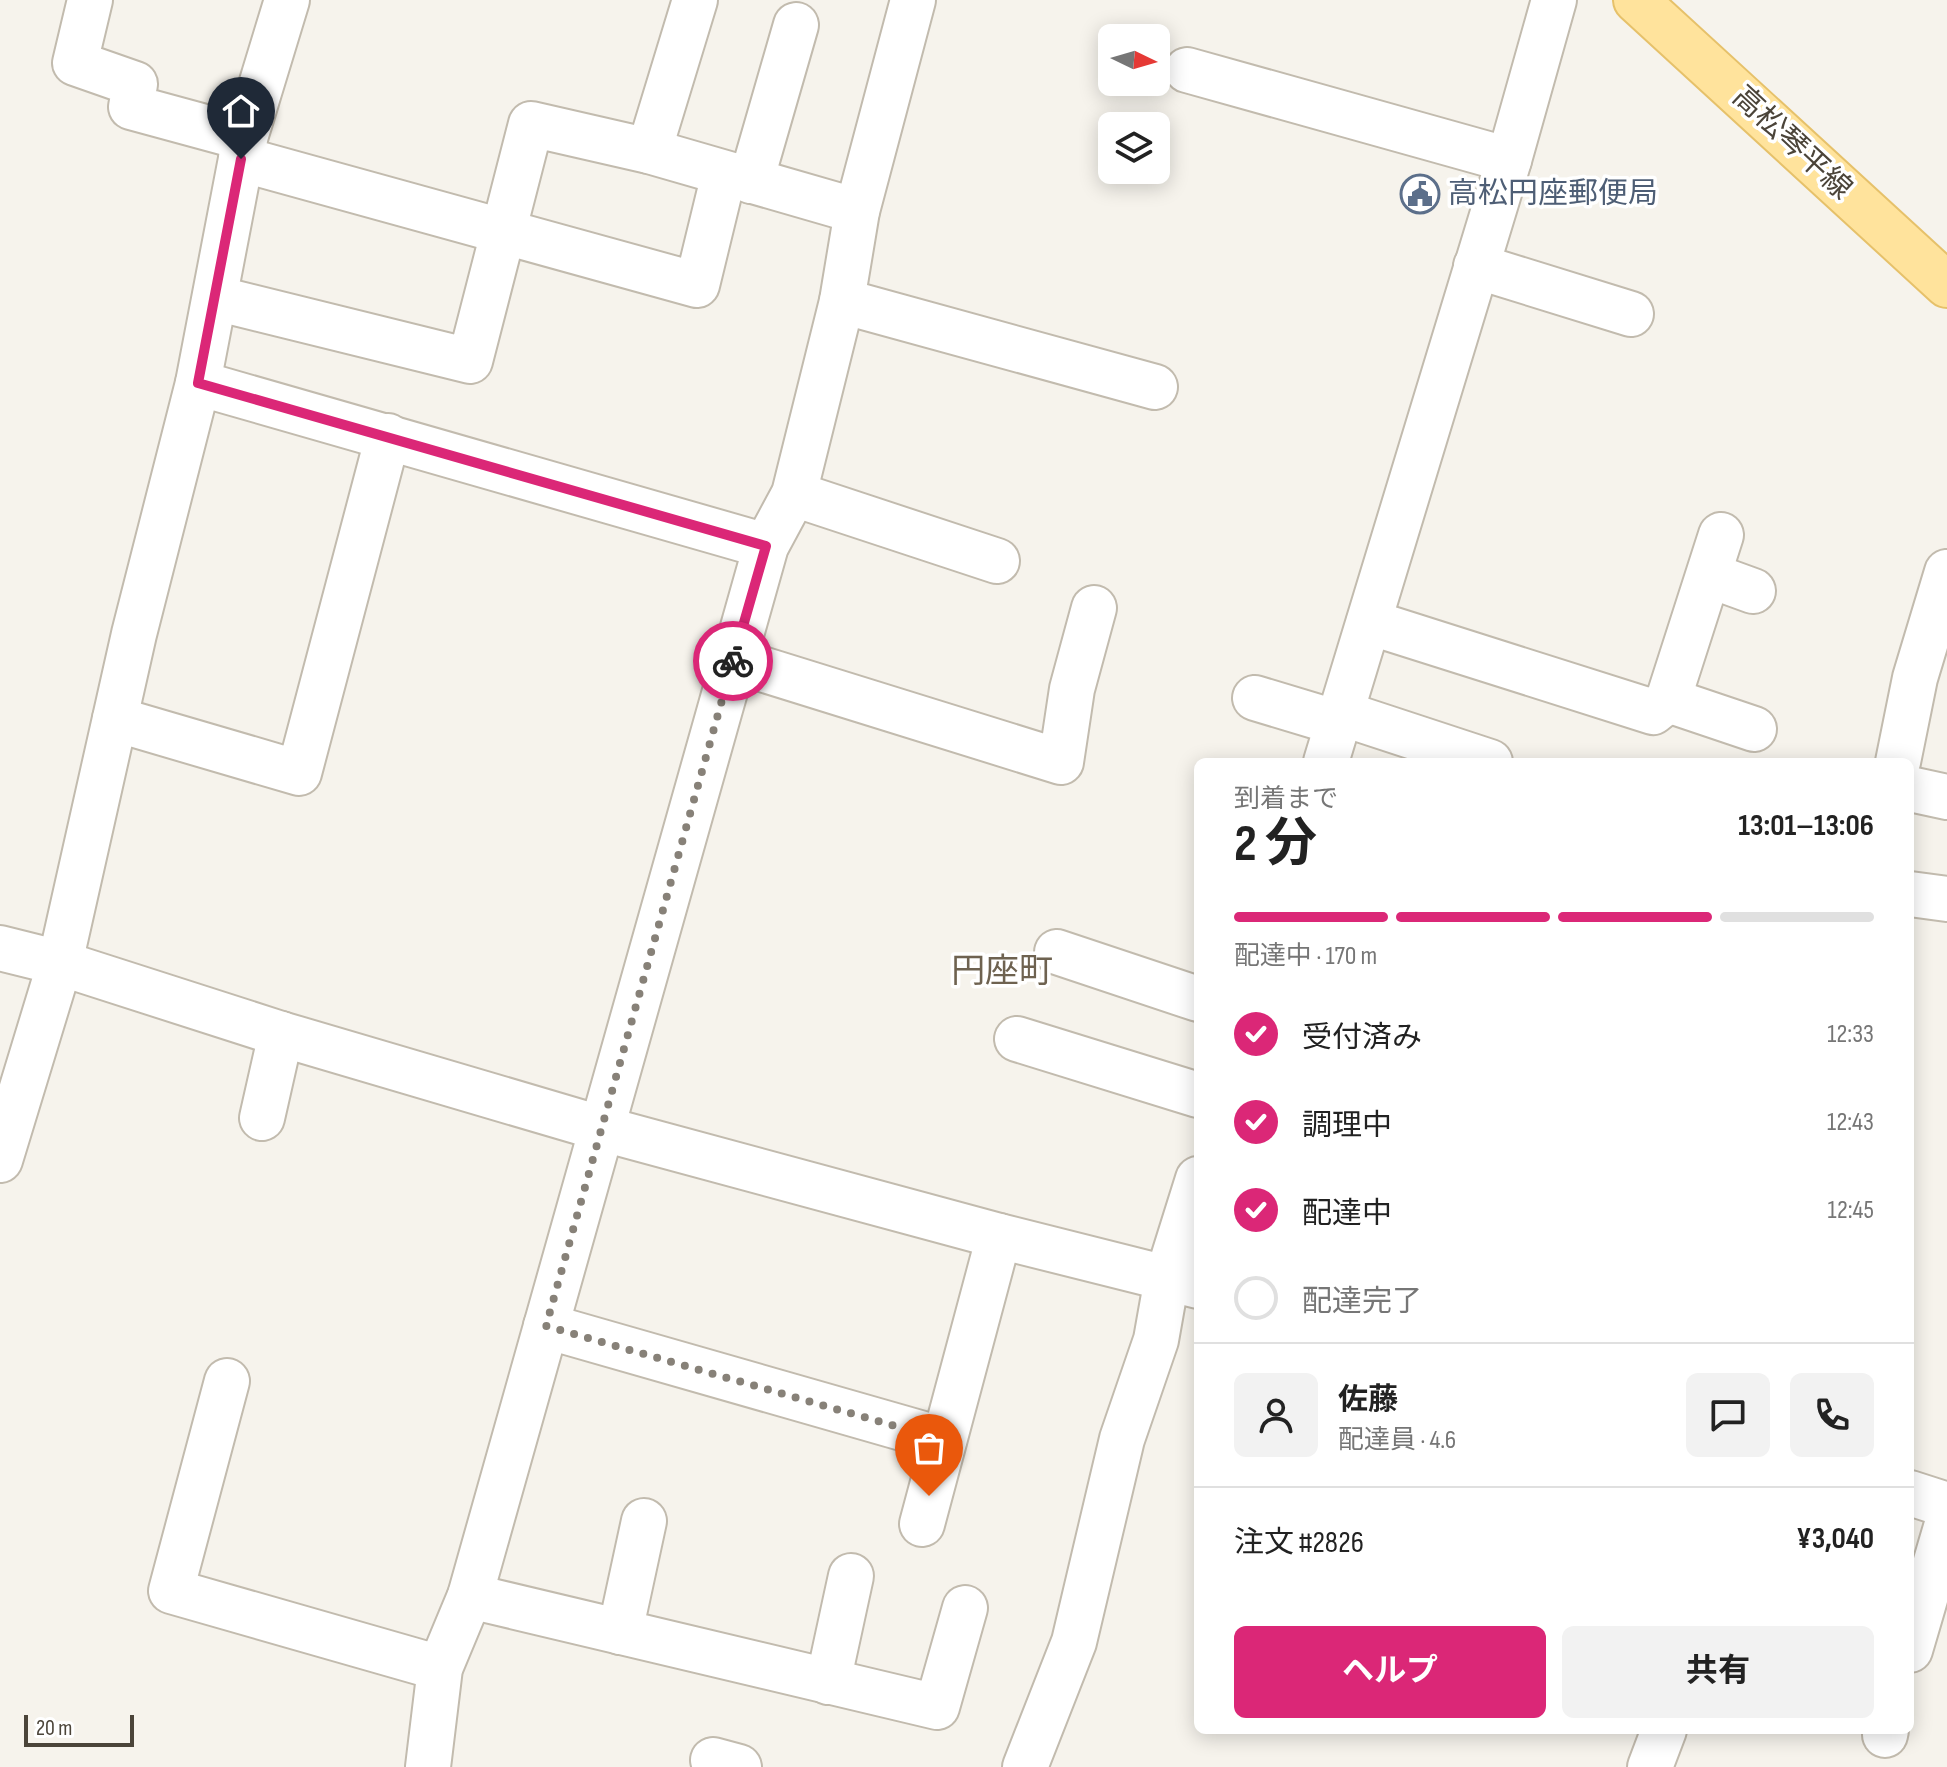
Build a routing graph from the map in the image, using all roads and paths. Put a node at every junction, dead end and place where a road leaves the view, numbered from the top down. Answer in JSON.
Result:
{"nodes":[{"id":1,"x":90,"y":0,"type":"edge"},
{"id":2,"x":287,"y":0,"type":"edge"},
{"id":3,"x":695,"y":0,"type":"edge"},
{"id":4,"x":913,"y":0,"type":"edge"},
{"id":5,"x":1554,"y":0,"type":"edge"},
{"id":6,"x":1636,"y":0,"type":"edge"},
{"id":7,"x":796,"y":25,"type":"dead end"},
{"id":8,"x":1187,"y":70,"type":"dead end"},
{"id":9,"x":243,"y":148,"type":"junction"},
{"id":10,"x":649,"y":151,"type":"junction"},
{"id":11,"x":1509,"y":160,"type":"junction"},
{"id":12,"x":738,"y":178,"type":"junction"},
{"id":13,"x":857,"y":211,"type":"junction"},
{"id":14,"x":503,"y":231,"type":"junction"},
{"id":15,"x":1476,"y":266,"type":"junction"},
{"id":16,"x":1947,"y":285,"type":"edge"},
{"id":17,"x":215,"y":298,"type":"junction"},
{"id":18,"x":842,"y":301,"type":"junction"},
{"id":19,"x":1631,"y":314,"type":"dead end"},
{"id":20,"x":198,"y":383,"type":"junction"},
{"id":21,"x":1155,"y":387,"type":"dead end"},
{"id":22,"x":388,"y":436,"type":"junction"},
{"id":23,"x":794,"y":494,"type":"junction"},
{"id":24,"x":1721,"y":535,"type":"dead end"},
{"id":25,"x":766,"y":546,"type":"junction"},
{"id":26,"x":997,"y":561,"type":"dead end"},
{"id":27,"x":1947,"y":572,"type":"edge"},
{"id":28,"x":1709,"y":575,"type":"junction"},
{"id":29,"x":1753,"y":591,"type":"dead end"},
{"id":30,"x":1094,"y":608,"type":"dead end"},
{"id":31,"x":1369,"y":622,"type":"junction"},
{"id":32,"x":733,"y":660,"type":"junction"},
{"id":33,"x":1255,"y":698,"type":"dead end"},
{"id":34,"x":1668,"y":700,"type":"junction"},
{"id":35,"x":115,"y":719,"type":"junction"},
{"id":36,"x":1754,"y":729,"type":"dead end"},
{"id":37,"x":1335,"y":733,"type":"edge"},
{"id":38,"x":1469,"y":758,"type":"edge"},
{"id":39,"x":1899,"y":758,"type":"edge"},
{"id":40,"x":1914,"y":790,"type":"edge"},
{"id":41,"x":1947,"y":797,"type":"edge"},
{"id":42,"x":1914,"y":895,"type":"edge"},
{"id":43,"x":1947,"y":899,"type":"edge"},
{"id":44,"x":0,"y":948,"type":"edge"},
{"id":45,"x":1057,"y":952,"type":"dead end"},
{"id":46,"x":60,"y":963,"type":"junction"},
{"id":47,"x":1194,"y":998,"type":"edge"},
{"id":48,"x":281,"y":1034,"type":"junction"},
{"id":49,"x":1017,"y":1039,"type":"dead end"},
{"id":50,"x":1194,"y":1094,"type":"edge"},
{"id":51,"x":262,"y":1118,"type":"dead end"},
{"id":52,"x":600,"y":1128,"type":"junction"},
{"id":53,"x":0,"y":1160,"type":"edge"},
{"id":54,"x":1194,"y":1206,"type":"edge"},
{"id":55,"x":999,"y":1236,"type":"junction"},
{"id":56,"x":1183,"y":1282,"type":"edge"},
{"id":57,"x":546,"y":1326,"type":"junction"},
{"id":58,"x":227,"y":1381,"type":"dead end"},
{"id":59,"x":944,"y":1440,"type":"junction"},
{"id":60,"x":1914,"y":1494,"type":"edge"},
{"id":61,"x":1947,"y":1505,"type":"edge"},
{"id":62,"x":644,"y":1521,"type":"dead end"},
{"id":63,"x":922,"y":1524,"type":"dead end"},
{"id":64,"x":1947,"y":1524,"type":"edge"},
{"id":65,"x":851,"y":1576,"type":"dead end"},
{"id":66,"x":470,"y":1596,"type":"junction"},
{"id":67,"x":965,"y":1608,"type":"dead end"},
{"id":68,"x":620,"y":1632,"type":"junction"},
{"id":69,"x":1914,"y":1636,"type":"edge"},
{"id":70,"x":440,"y":1668,"type":"junction"},
{"id":71,"x":828,"y":1682,"type":"junction"},
{"id":72,"x":1662,"y":1734,"type":"edge"},
{"id":73,"x":428,"y":1767,"type":"edge"},
{"id":74,"x":1025,"y":1767,"type":"edge"},
{"id":75,"x":1650,"y":1767,"type":"edge"}],
"edges":[{"from":1,"to":9,"type":"street"},
{"from":2,"to":9,"type":"street"},
{"from":3,"to":10,"type":"street"},
{"from":4,"to":13,"type":"street"},
{"from":5,"to":11,"type":"street"},
{"from":6,"to":16,"type":"main road","name":"高松琴平線"},
{"from":7,"to":12,"type":"street"},
{"from":8,"to":11,"type":"street"},
{"from":9,"to":14,"type":"street"},
{"from":9,"to":17,"type":"street"},
{"from":10,"to":12,"type":"street"},
{"from":10,"to":14,"type":"street"},
{"from":11,"to":15,"type":"street"},
{"from":12,"to":13,"type":"street"},
{"from":12,"to":14,"type":"street"},
{"from":13,"to":18,"type":"street"},
{"from":14,"to":17,"type":"street"},
{"from":15,"to":19,"type":"street"},
{"from":15,"to":31,"type":"street"},
{"from":17,"to":20,"type":"street"},
{"from":18,"to":21,"type":"street"},
{"from":18,"to":23,"type":"street"},
{"from":20,"to":22,"type":"street"},
{"from":20,"to":35,"type":"street"},
{"from":22,"to":25,"type":"street"},
{"from":22,"to":35,"type":"street"},
{"from":23,"to":25,"type":"street"},
{"from":23,"to":26,"type":"street"},
{"from":24,"to":28,"type":"street"},
{"from":25,"to":32,"type":"street"},
{"from":27,"to":39,"type":"street"},
{"from":28,"to":29,"type":"street"},
{"from":28,"to":34,"type":"street"},
{"from":30,"to":32,"type":"street"},
{"from":31,"to":34,"type":"street"},
{"from":31,"to":37,"type":"street"},
{"from":32,"to":52,"type":"street"},
{"from":33,"to":37,"type":"street"},
{"from":34,"to":36,"type":"street"},
{"from":35,"to":46,"type":"street"},
{"from":37,"to":38,"type":"street"},
{"from":40,"to":41,"type":"street"},
{"from":42,"to":43,"type":"street"},
{"from":44,"to":46,"type":"street"},
{"from":45,"to":47,"type":"street"},
{"from":46,"to":48,"type":"street"},
{"from":46,"to":53,"type":"street"},
{"from":48,"to":51,"type":"street"},
{"from":48,"to":52,"type":"street"},
{"from":49,"to":50,"type":"street"},
{"from":52,"to":55,"type":"street"},
{"from":52,"to":57,"type":"street"},
{"from":54,"to":56,"type":"street"},
{"from":55,"to":56,"type":"street"},
{"from":55,"to":59,"type":"street"},
{"from":56,"to":74,"type":"street"},
{"from":57,"to":59,"type":"street"},
{"from":57,"to":66,"type":"street"},
{"from":58,"to":70,"type":"street"},
{"from":59,"to":63,"type":"street"},
{"from":60,"to":61,"type":"street"},
{"from":62,"to":68,"type":"street"},
{"from":64,"to":69,"type":"street"},
{"from":65,"to":71,"type":"street"},
{"from":66,"to":68,"type":"street"},
{"from":66,"to":70,"type":"street"},
{"from":67,"to":71,"type":"street"},
{"from":68,"to":71,"type":"street"},
{"from":70,"to":73,"type":"street"},
{"from":72,"to":75,"type":"street"}]}
